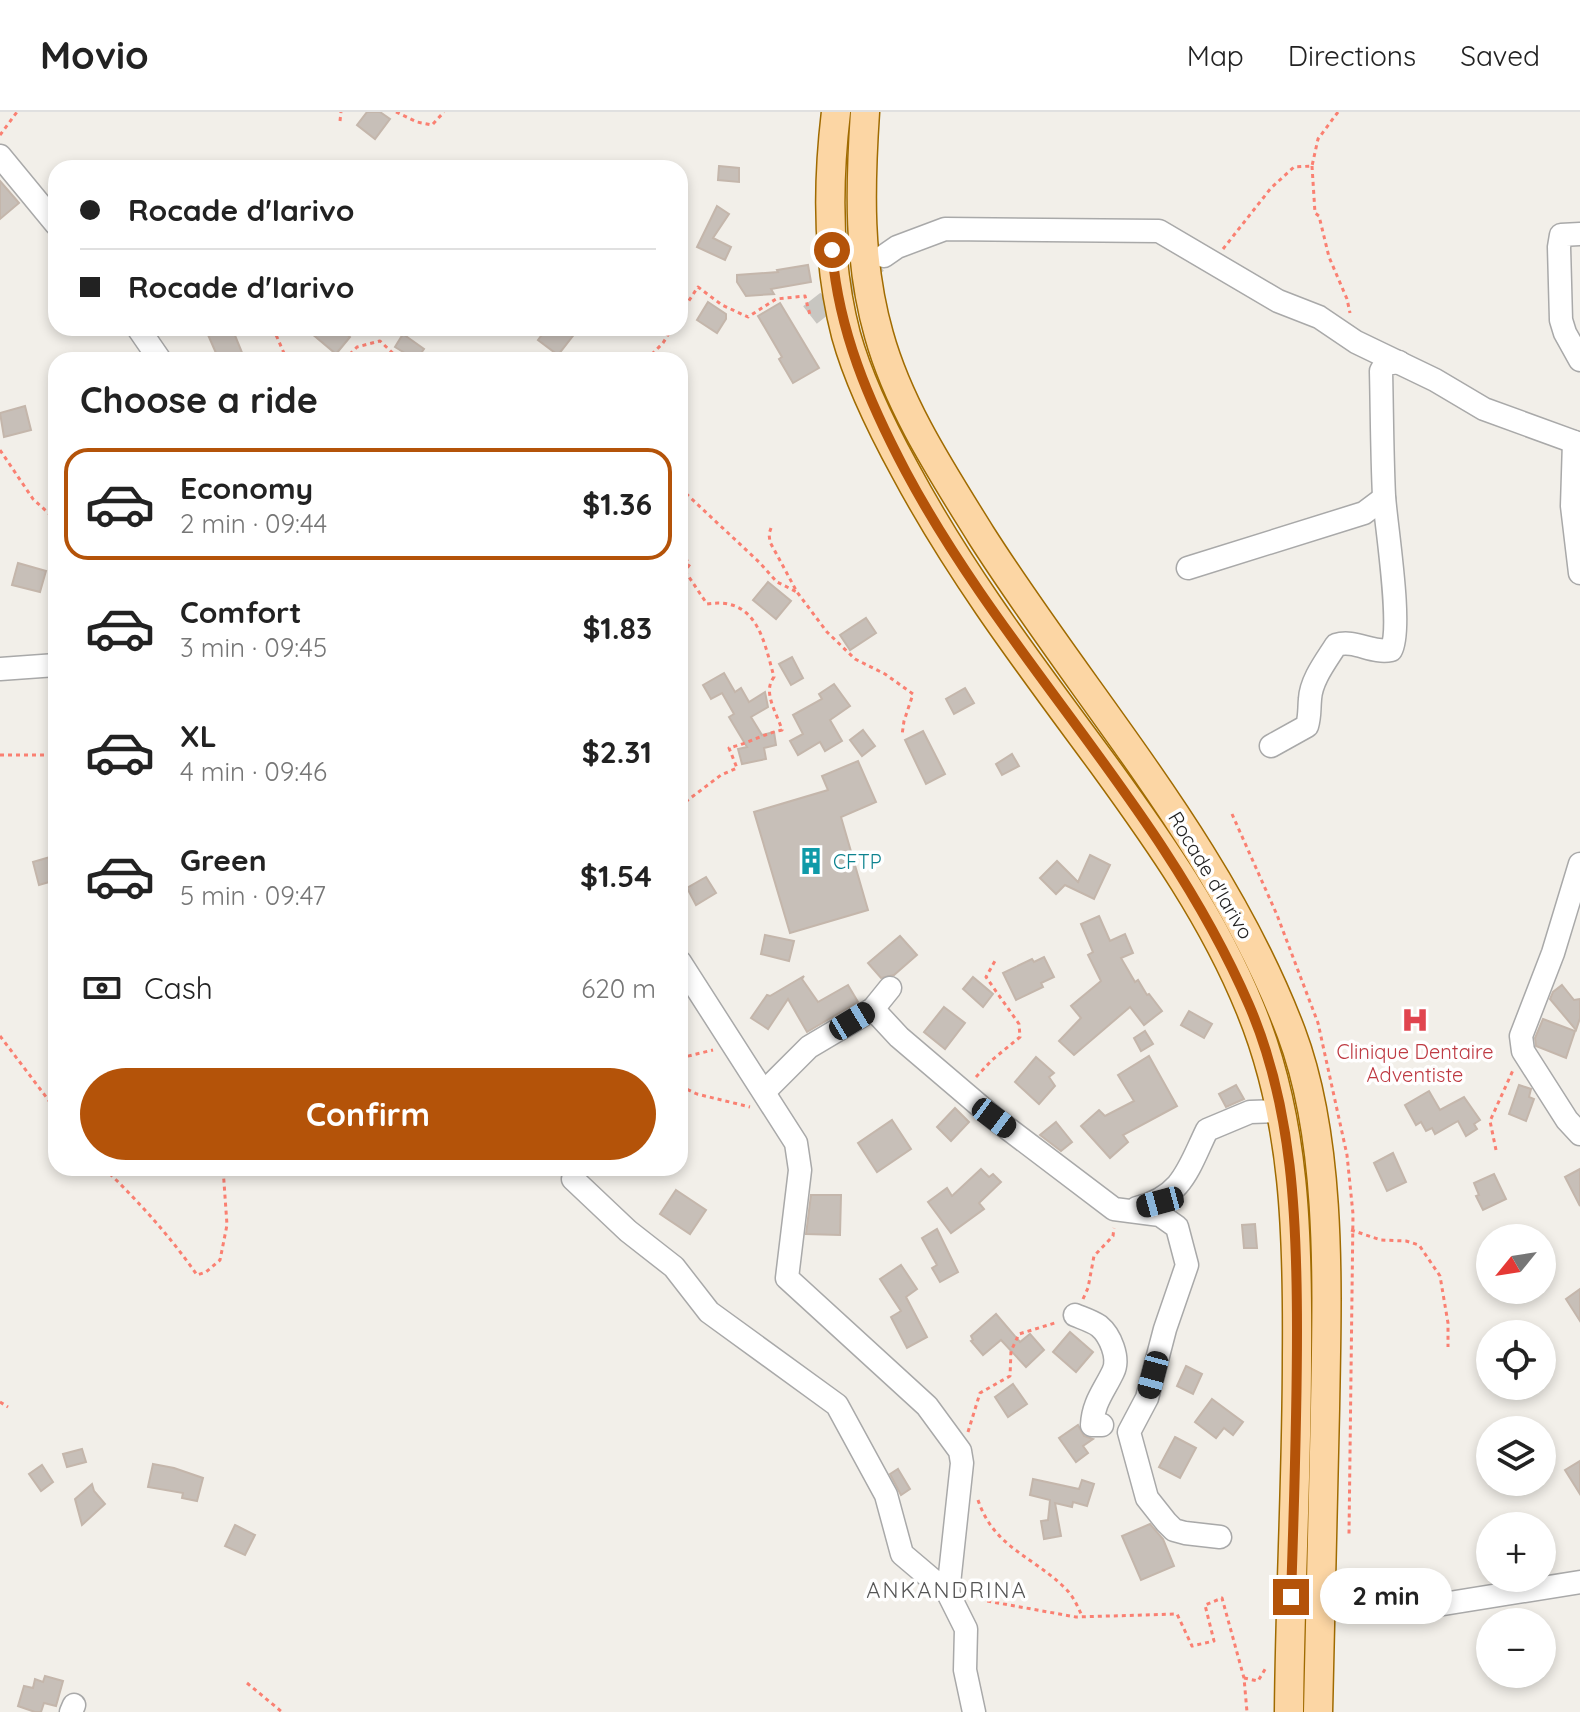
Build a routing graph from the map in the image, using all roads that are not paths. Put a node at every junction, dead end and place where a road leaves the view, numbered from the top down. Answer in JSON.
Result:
{"nodes":[{"id":1,"x":836,"y":112,"type":"edge"},
{"id":2,"x":865,"y":112,"type":"edge"},
{"id":3,"x":0,"y":156,"type":"edge"},
{"id":4,"x":48,"y":214,"type":"edge"},
{"id":5,"x":1580,"y":234,"type":"edge"},
{"id":6,"x":884,"y":256,"type":"tunnel mouth"},
{"id":7,"x":1580,"y":360,"type":"edge"},
{"id":8,"x":1399,"y":362,"type":"junction"},
{"id":9,"x":1577,"y":443,"type":"edge"},
{"id":10,"x":1384,"y":498,"type":"junction"},
{"id":11,"x":1188,"y":568,"type":"dead end"},
{"id":12,"x":1580,"y":573,"type":"edge"},
{"id":13,"x":48,"y":666,"type":"edge"},
{"id":14,"x":0,"y":669,"type":"edge"},
{"id":15,"x":1271,"y":746,"type":"dead end"},
{"id":16,"x":1580,"y":864,"type":"edge"},
{"id":17,"x":688,"y":976,"type":"edge"},
{"id":18,"x":890,"y":988,"type":"dead end"},
{"id":19,"x":873,"y":1009,"type":"junction"},
{"id":20,"x":759,"y":1100,"type":"junction"},
{"id":21,"x":1280,"y":1111,"type":"junction"},
{"id":22,"x":1580,"y":1134,"type":"edge"},
{"id":23,"x":573,"y":1179,"type":"dead end"},
{"id":24,"x":1121,"y":1210,"type":"junction"},
{"id":25,"x":1075,"y":1315,"type":"road end"},
{"id":26,"x":1102,"y":1425,"type":"dead end"},
{"id":27,"x":1220,"y":1537,"type":"dead end"},
{"id":28,"x":1580,"y":1582,"type":"edge"},
{"id":29,"x":948,"y":1593,"type":"junction"},
{"id":30,"x":1400,"y":1611,"type":"road end"},
{"id":31,"x":974,"y":1712,"type":"edge"},
{"id":32,"x":1289,"y":1712,"type":"edge"},
{"id":33,"x":1318,"y":1712,"type":"edge"}],
"edges":[{"from":1,"to":21,"type":"main road","name":"Rocade d'Iarivo"},
{"from":2,"to":33,"type":"main road","name":"Rocade d'Iarivo"},
{"from":3,"to":4,"type":"street"},
{"from":5,"to":7,"type":"street"},
{"from":6,"to":8,"type":"street"},
{"from":8,"to":9,"type":"street"},
{"from":8,"to":10,"type":"street"},
{"from":9,"to":12,"type":"street"},
{"from":10,"to":11,"type":"street"},
{"from":10,"to":15,"type":"street"},
{"from":13,"to":14,"type":"street"},
{"from":16,"to":22,"type":"street"},
{"from":17,"to":20,"type":"street"},
{"from":18,"to":19,"type":"street"},
{"from":19,"to":20,"type":"street"},
{"from":19,"to":24,"type":"street"},
{"from":20,"to":29,"type":"street"},
{"from":21,"to":24,"type":"street"},
{"from":21,"to":32,"type":"main road","name":"Rocade d'Iarivo"},
{"from":23,"to":29,"type":"street"},
{"from":24,"to":27,"type":"street"},
{"from":25,"to":26,"type":"street"},
{"from":28,"to":30,"type":"street"},
{"from":29,"to":31,"type":"street"}]}
